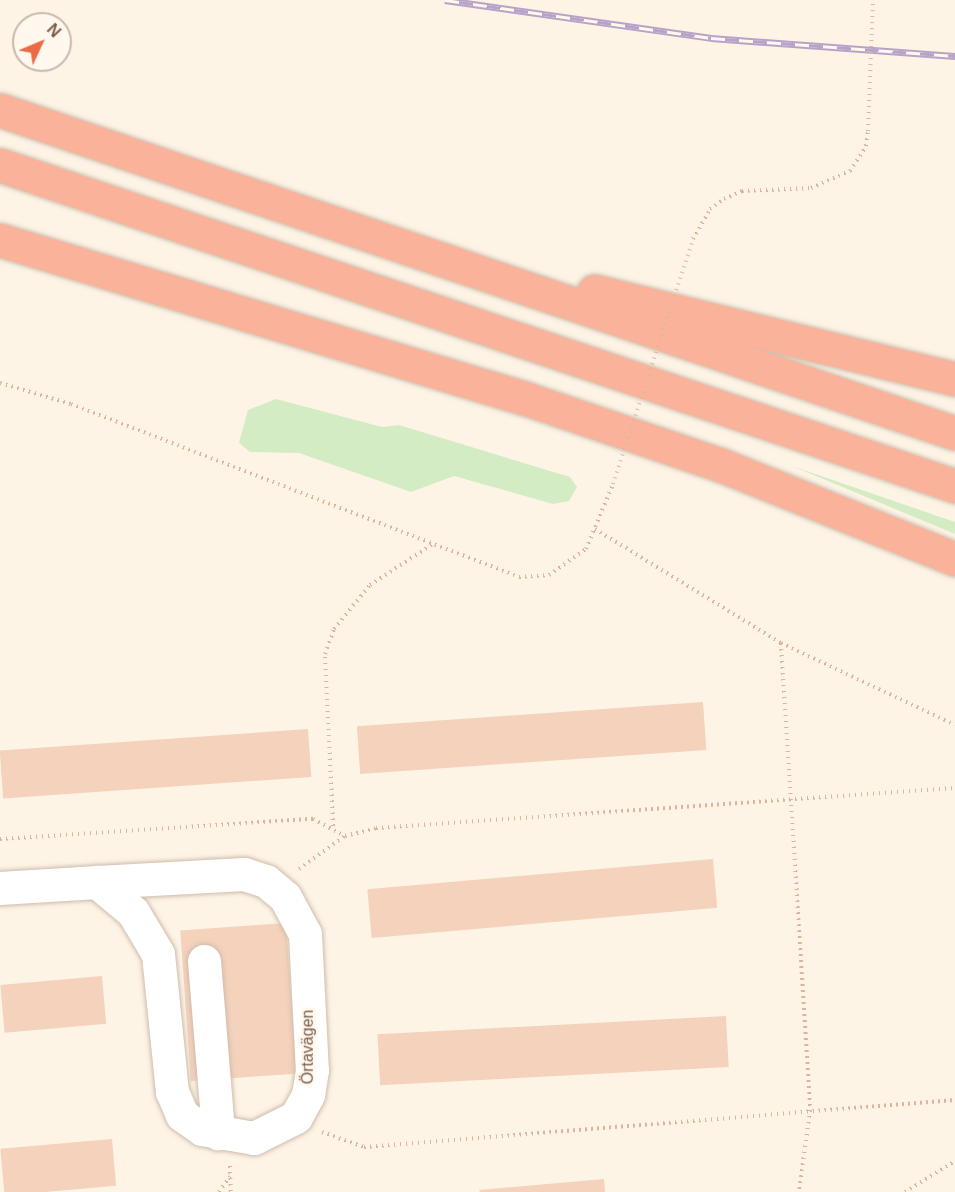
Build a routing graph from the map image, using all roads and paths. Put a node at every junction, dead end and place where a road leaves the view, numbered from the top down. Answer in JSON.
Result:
{"nodes":[{"id":1,"x":873,"y":0,"type":"edge"},
{"id":2,"x":0,"y":110,"type":"edge"},
{"id":3,"x":0,"y":165,"type":"edge"},
{"id":4,"x":0,"y":240,"type":"edge"},
{"id":5,"x":386,"y":240,"type":"junction"},
{"id":6,"x":955,"y":379,"type":"edge"},
{"id":7,"x":0,"y":383,"type":"edge"},
{"id":8,"x":955,"y":433,"type":"edge"},
{"id":9,"x":955,"y":486,"type":"edge"},
{"id":10,"x":595,"y":529,"type":"junction"},
{"id":11,"x":433,"y":544,"type":"junction"},
{"id":12,"x":955,"y":559,"type":"edge"},
{"id":13,"x":781,"y":643,"type":"junction"},
{"id":14,"x":955,"y":725,"type":"edge"},
{"id":15,"x":955,"y":788,"type":"edge"},
{"id":16,"x":792,"y":802,"type":"junction"},
{"id":17,"x":333,"y":826,"type":"junction"},
{"id":18,"x":345,"y":836,"type":"junction"},
{"id":19,"x":0,"y":838,"type":"edge"},
{"id":20,"x":97,"y":882,"type":"junction"},
{"id":21,"x":0,"y":888,"type":"edge"},
{"id":22,"x":276,"y":890,"type":"junction"},
{"id":23,"x":204,"y":961,"type":"dead end"},
{"id":24,"x":955,"y":1100,"type":"edge"},
{"id":25,"x":810,"y":1110,"type":"junction"},
{"id":26,"x":296,"y":1117,"type":"junction"},
{"id":27,"x":218,"y":1133,"type":"junction"},
{"id":28,"x":955,"y":1161,"type":"edge"},
{"id":29,"x":230,"y":1175,"type":"dead end"},
{"id":30,"x":219,"y":1192,"type":"edge"},
{"id":31,"x":799,"y":1192,"type":"edge"},
{"id":32,"x":905,"y":1192,"type":"edge"}],
"edges":[{"from":1,"to":10,"type":"path","bridge":true},
{"from":2,"to":5,"type":"highway"},
{"from":3,"to":9,"type":"highway"},
{"from":4,"to":12,"type":"highway"},
{"from":5,"to":6,"type":"highway"},
{"from":5,"to":8,"type":"highway"},
{"from":7,"to":11,"type":"path"},
{"from":10,"to":11,"type":"path"},
{"from":10,"to":13,"type":"path"},
{"from":11,"to":17,"type":"path"},
{"from":13,"to":14,"type":"path"},
{"from":13,"to":16,"type":"path"},
{"from":15,"to":16,"type":"path"},
{"from":16,"to":18,"type":"path"},
{"from":16,"to":25,"type":"path"},
{"from":17,"to":18,"type":"path"},
{"from":17,"to":19,"type":"path"},
{"from":18,"to":22,"type":"path"},
{"from":20,"to":21,"type":"street","name":"Örtavägen"},
{"from":20,"to":22,"type":"street","name":"Örtavägen"},
{"from":20,"to":27,"type":"street"},
{"from":22,"to":26,"type":"street","name":"Örtavägen"},
{"from":23,"to":27,"type":"street"},
{"from":24,"to":25,"type":"path"},
{"from":25,"to":26,"type":"path"},
{"from":25,"to":31,"type":"path"},
{"from":26,"to":27,"type":"street"},
{"from":28,"to":32,"type":"path"},
{"from":29,"to":30,"type":"path"}]}
